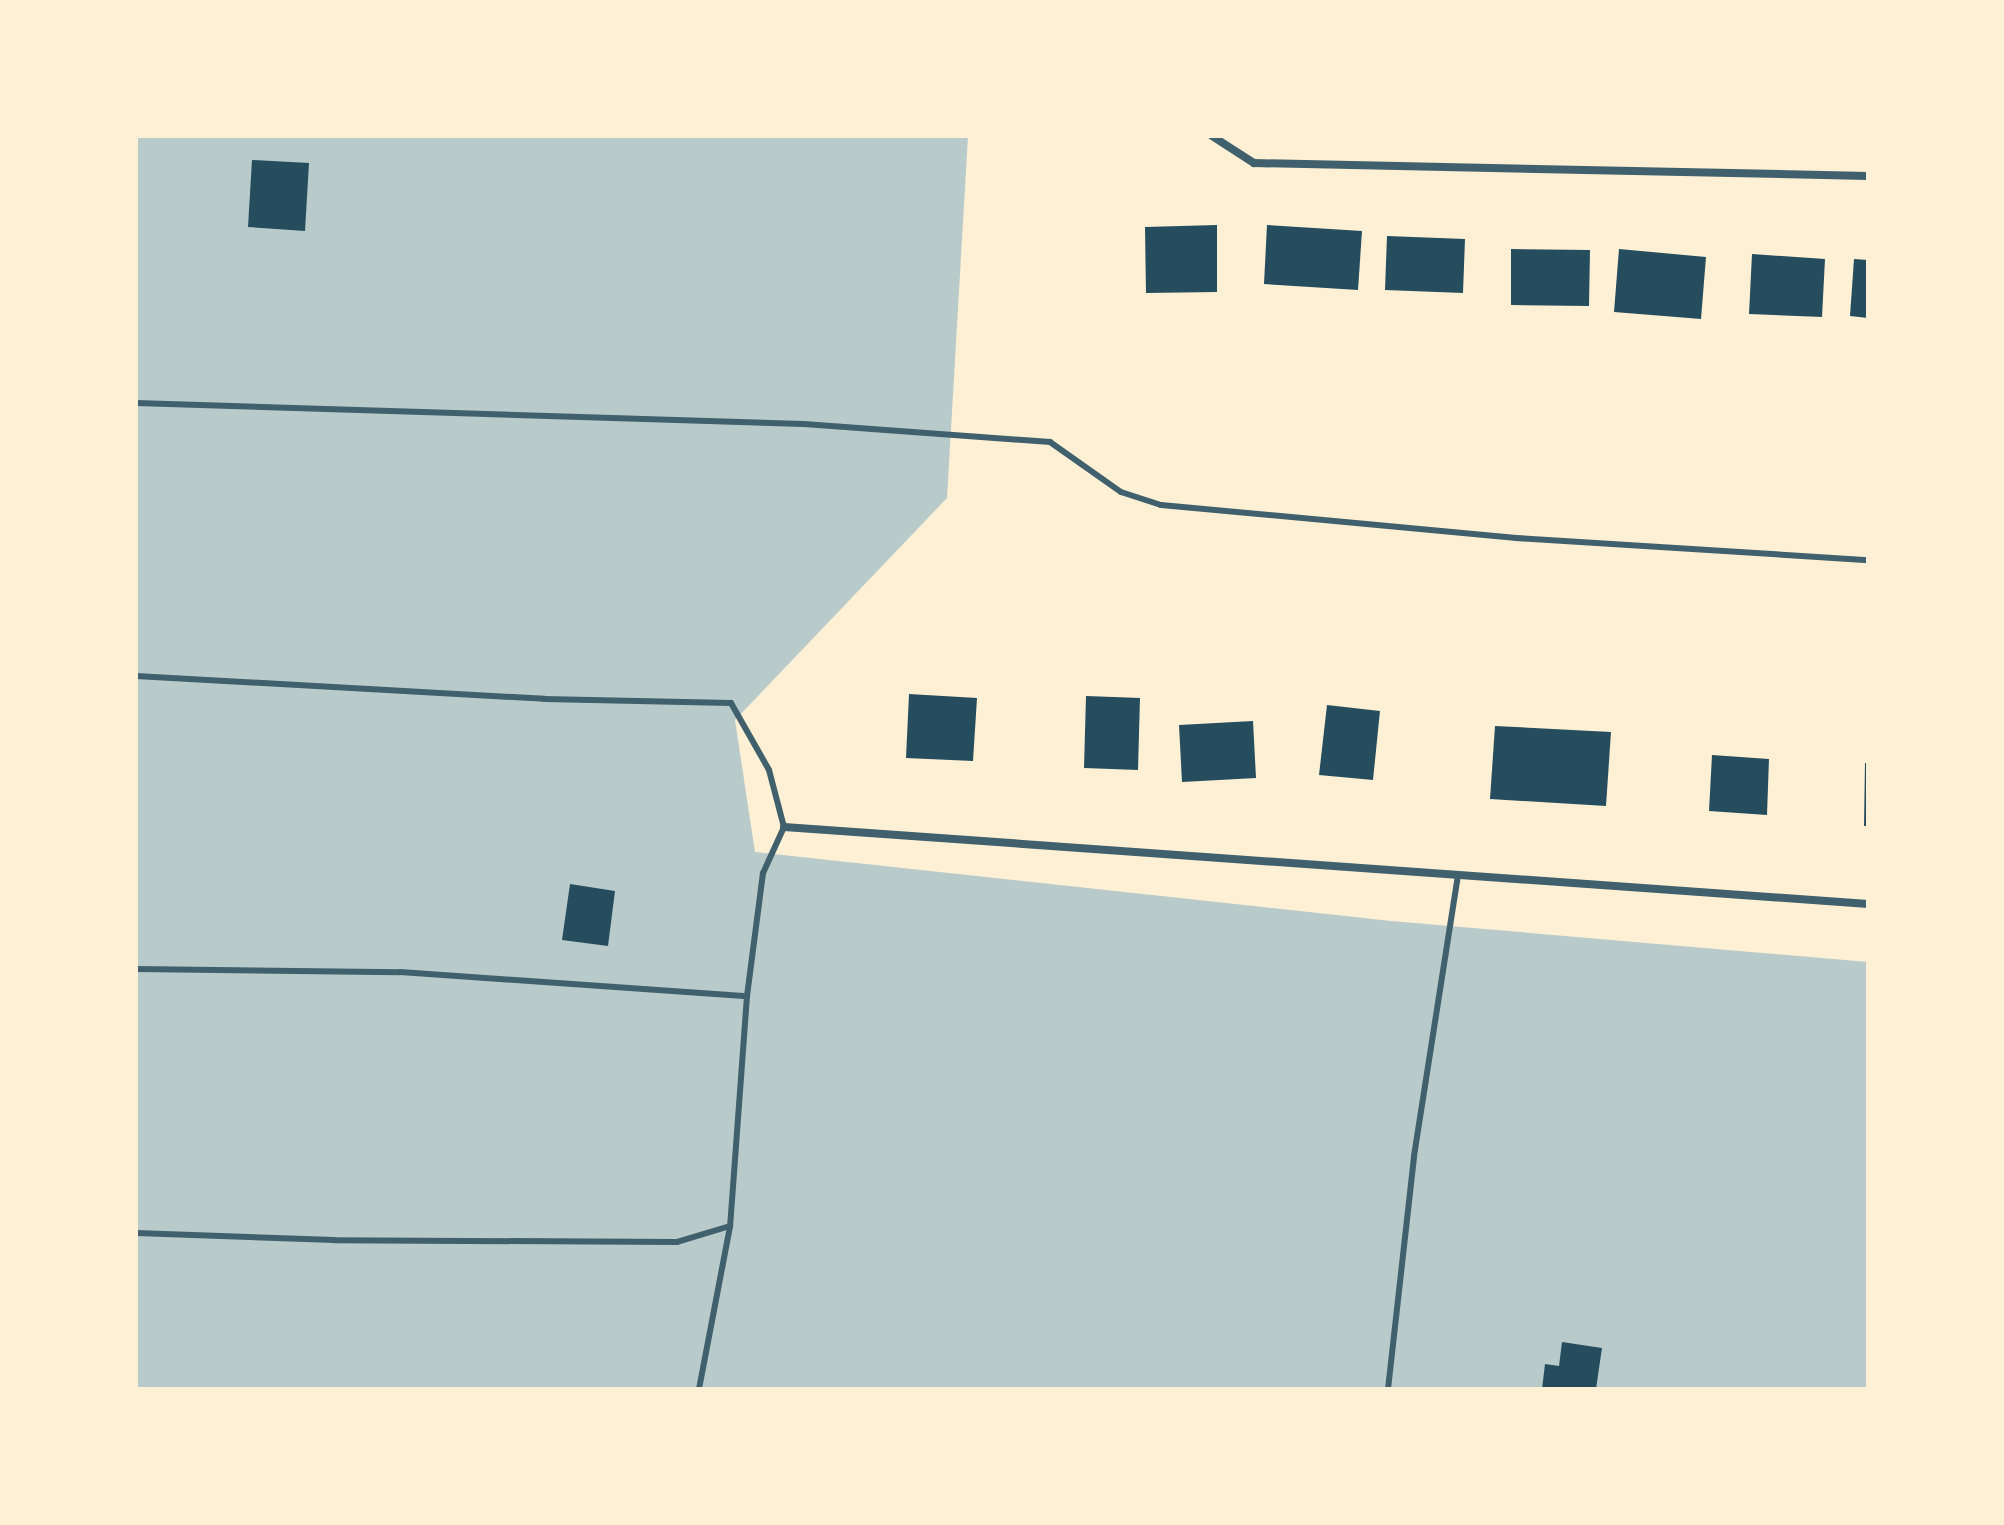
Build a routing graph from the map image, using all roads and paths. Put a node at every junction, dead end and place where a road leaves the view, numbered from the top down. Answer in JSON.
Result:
{"nodes":[{"id":1,"x":1212,"y":136,"type":"edge"},
{"id":2,"x":1868,"y":176,"type":"edge"},
{"id":3,"x":136,"y":403,"type":"edge"},
{"id":4,"x":1868,"y":560,"type":"edge"},
{"id":5,"x":136,"y":676,"type":"edge"},
{"id":6,"x":784,"y":827,"type":"junction"},
{"id":7,"x":1458,"y":875,"type":"junction"},
{"id":8,"x":1868,"y":904,"type":"edge"},
{"id":9,"x":136,"y":969,"type":"edge"},
{"id":10,"x":747,"y":996,"type":"junction"},
{"id":11,"x":730,"y":1226,"type":"junction"},
{"id":12,"x":136,"y":1233,"type":"edge"},
{"id":13,"x":699,"y":1389,"type":"edge"},
{"id":14,"x":1388,"y":1389,"type":"edge"}],
"edges":[{"from":1,"to":2,"type":"street"},
{"from":3,"to":4,"type":"lane"},
{"from":5,"to":6,"type":"lane"},
{"from":6,"to":7,"type":"street"},
{"from":6,"to":10,"type":"lane"},
{"from":7,"to":8,"type":"street"},
{"from":7,"to":14,"type":"lane"},
{"from":9,"to":10,"type":"lane"},
{"from":10,"to":11,"type":"lane"},
{"from":11,"to":12,"type":"lane"},
{"from":11,"to":13,"type":"lane"}]}
